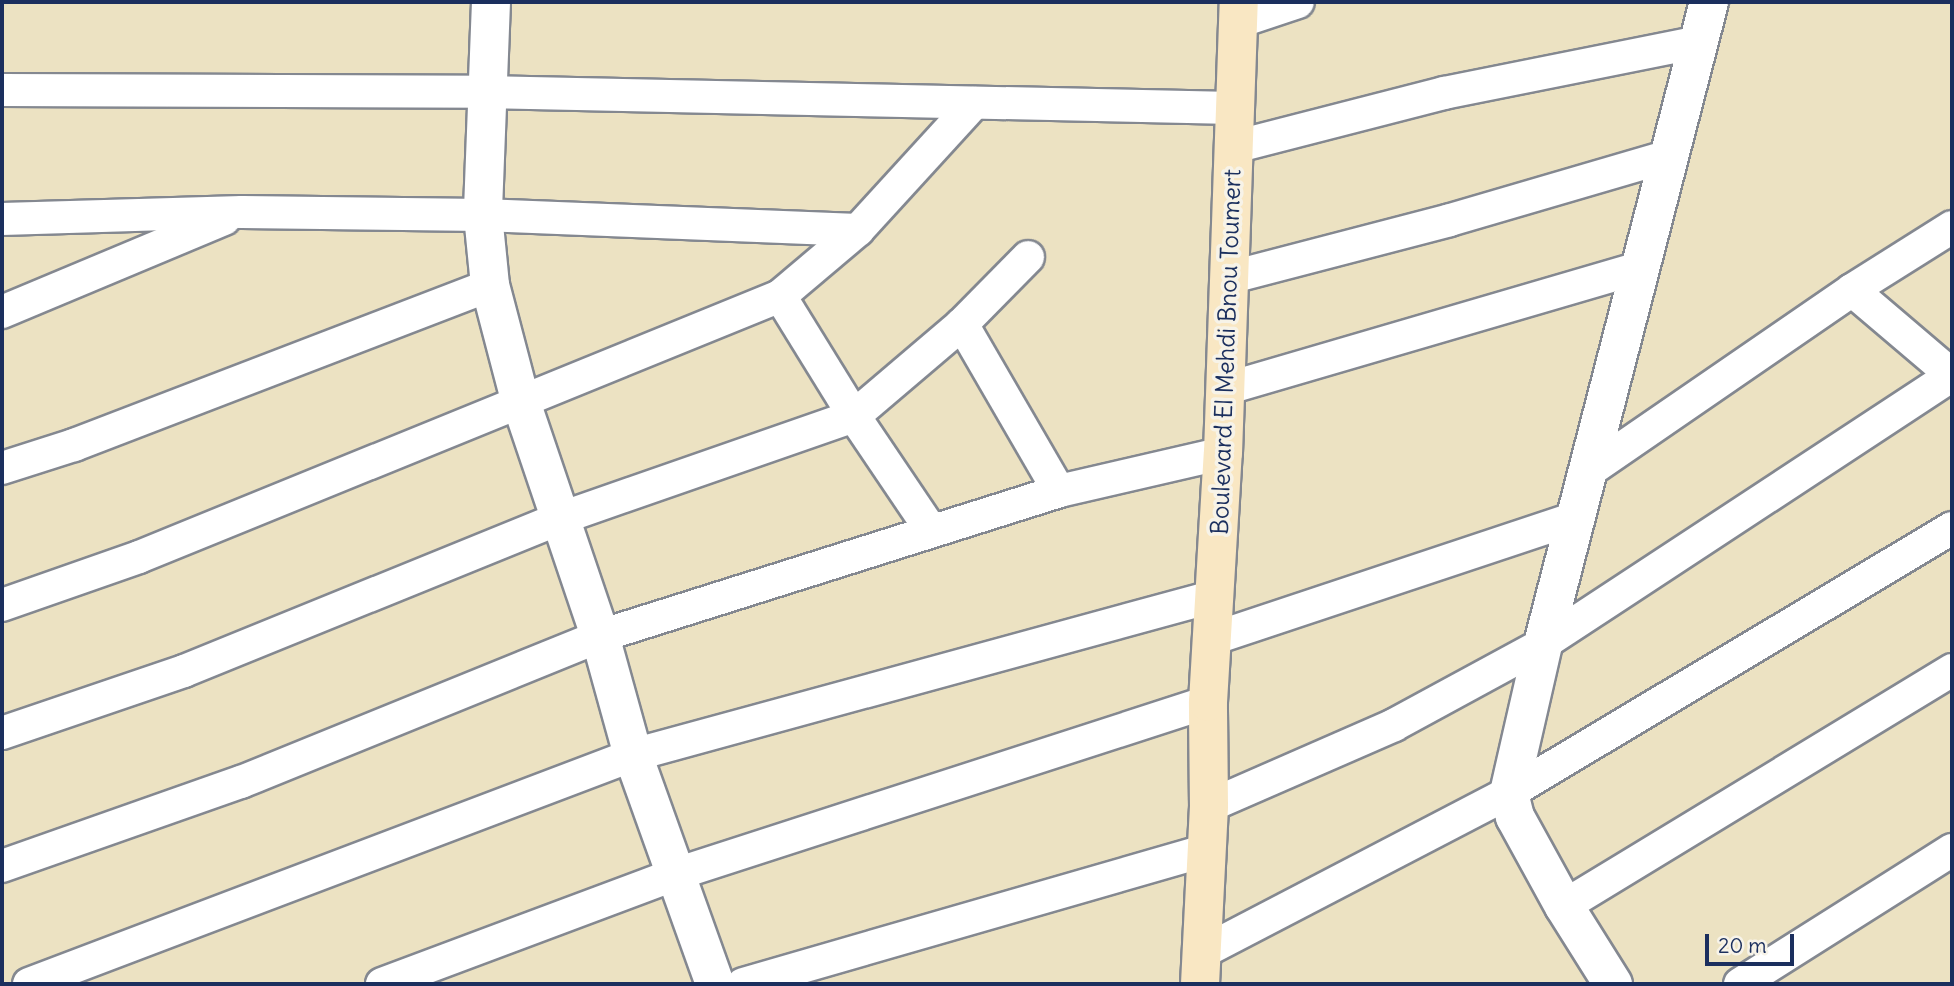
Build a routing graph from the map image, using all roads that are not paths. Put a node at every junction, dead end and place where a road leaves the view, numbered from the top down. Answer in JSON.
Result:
{"nodes":[{"id":1,"x":491,"y":2,"type":"edge"},
{"id":2,"x":1298,"y":2,"type":"edge"},
{"id":3,"x":1709,"y":2,"type":"edge"},
{"id":4,"x":1238,"y":12,"type":"edge"},
{"id":5,"x":1699,"y":42,"type":"junction"},
{"id":6,"x":2,"y":90,"type":"edge"},
{"id":7,"x":488,"y":92,"type":"junction"},
{"id":8,"x":974,"y":103,"type":"junction"},
{"id":9,"x":1234,"y":108,"type":"junction"},
{"id":10,"x":1234,"y":147,"type":"junction"},
{"id":11,"x":1669,"y":156,"type":"junction"},
{"id":12,"x":242,"y":212,"type":"junction"},
{"id":13,"x":483,"y":215,"type":"junction"},
{"id":14,"x":2,"y":219,"type":"edge"},
{"id":15,"x":1952,"y":227,"type":"edge"},
{"id":16,"x":858,"y":230,"type":"junction"},
{"id":17,"x":1028,"y":257,"type":"dead end"},
{"id":18,"x":1640,"y":268,"type":"junction"},
{"id":19,"x":1228,"y":278,"type":"junction"},
{"id":20,"x":490,"y":285,"type":"junction"},
{"id":21,"x":1852,"y":290,"type":"junction"},
{"id":22,"x":779,"y":296,"type":"junction"},
{"id":23,"x":2,"y":312,"type":"edge"},
{"id":24,"x":962,"y":324,"type":"junction"},
{"id":25,"x":1952,"y":375,"type":"edge"},
{"id":26,"x":1225,"y":389,"type":"junction"},
{"id":27,"x":520,"y":399,"type":"junction"},
{"id":28,"x":854,"y":416,"type":"junction"},
{"id":29,"x":1223,"y":453,"type":"junction"},
{"id":30,"x":2,"y":468,"type":"edge"},
{"id":31,"x":1587,"y":473,"type":"junction"},
{"id":32,"x":1059,"y":491,"type":"junction"},
{"id":33,"x":561,"y":518,"type":"junction"},
{"id":34,"x":1575,"y":518,"type":"junction"},
{"id":35,"x":1952,"y":528,"type":"edge"},
{"id":36,"x":931,"y":530,"type":"junction"},
{"id":37,"x":1216,"y":596,"type":"junction"},
{"id":38,"x":2,"y":605,"type":"edge"},
{"id":39,"x":600,"y":636,"type":"junction"},
{"id":40,"x":1212,"y":639,"type":"junction"},
{"id":41,"x":1543,"y":644,"type":"junction"},
{"id":42,"x":1952,"y":670,"type":"edge"},
{"id":43,"x":1208,"y":702,"type":"junction"},
{"id":44,"x":2,"y":733,"type":"edge"},
{"id":45,"x":633,"y":755,"type":"junction"},
{"id":46,"x":1509,"y":793,"type":"junction"},
{"id":47,"x":1209,"y":806,"type":"junction"},
{"id":48,"x":1206,"y":850,"type":"junction"},
{"id":49,"x":1952,"y":850,"type":"edge"},
{"id":50,"x":2,"y":866,"type":"edge"},
{"id":51,"x":673,"y":874,"type":"junction"},
{"id":52,"x":1564,"y":906,"type":"junction"},
{"id":53,"x":1201,"y":968,"type":"edge"},
{"id":54,"x":29,"y":984,"type":"edge"},
{"id":55,"x":382,"y":984,"type":"edge"},
{"id":56,"x":715,"y":984,"type":"edge"},
{"id":57,"x":743,"y":984,"type":"edge"},
{"id":58,"x":1613,"y":984,"type":"edge"},
{"id":59,"x":1740,"y":984,"type":"edge"}],
"edges":[{"from":1,"to":7,"type":"street"},
{"from":2,"to":4,"type":"street"},
{"from":3,"to":5,"type":"street"},
{"from":4,"to":9,"type":"main road","name":"Boulevard El Mehdi Bnou Toumert"},
{"from":5,"to":10,"type":"street"},
{"from":5,"to":11,"type":"street"},
{"from":6,"to":7,"type":"street"},
{"from":7,"to":8,"type":"street"},
{"from":7,"to":13,"type":"street"},
{"from":8,"to":9,"type":"street"},
{"from":8,"to":16,"type":"street"},
{"from":9,"to":10,"type":"main road","name":"Boulevard El Mehdi Bnou Toumert"},
{"from":10,"to":19,"type":"main road","name":"Boulevard El Mehdi Bnou Toumert"},
{"from":11,"to":18,"type":"street"},
{"from":11,"to":19,"type":"street"},
{"from":12,"to":13,"type":"street"},
{"from":12,"to":14,"type":"street"},
{"from":12,"to":23,"type":"street"},
{"from":13,"to":16,"type":"street"},
{"from":13,"to":20,"type":"street"},
{"from":15,"to":21,"type":"street"},
{"from":16,"to":22,"type":"street"},
{"from":17,"to":24,"type":"street"},
{"from":18,"to":26,"type":"street"},
{"from":18,"to":31,"type":"street"},
{"from":19,"to":26,"type":"main road","name":"Boulevard El Mehdi Bnou Toumert"},
{"from":20,"to":27,"type":"street"},
{"from":20,"to":30,"type":"street"},
{"from":21,"to":25,"type":"street"},
{"from":21,"to":31,"type":"street"},
{"from":22,"to":27,"type":"street"},
{"from":22,"to":28,"type":"street"},
{"from":24,"to":28,"type":"street"},
{"from":24,"to":32,"type":"street"},
{"from":25,"to":41,"type":"street"},
{"from":26,"to":29,"type":"main road","name":"Boulevard El Mehdi Bnou Toumert"},
{"from":27,"to":33,"type":"street"},
{"from":27,"to":38,"type":"street"},
{"from":28,"to":33,"type":"street"},
{"from":28,"to":36,"type":"street"},
{"from":29,"to":32,"type":"street"},
{"from":29,"to":37,"type":"main road","name":"Boulevard El Mehdi Bnou Toumert"},
{"from":31,"to":34,"type":"street"},
{"from":32,"to":36,"type":"street"},
{"from":33,"to":39,"type":"street"},
{"from":33,"to":44,"type":"street"},
{"from":34,"to":40,"type":"street"},
{"from":34,"to":41,"type":"street"},
{"from":35,"to":46,"type":"street"},
{"from":36,"to":39,"type":"street"},
{"from":37,"to":40,"type":"main road","name":"Boulevard El Mehdi Bnou Toumert"},
{"from":37,"to":45,"type":"street"},
{"from":39,"to":45,"type":"street"},
{"from":39,"to":50,"type":"street"},
{"from":40,"to":43,"type":"main road","name":"Boulevard El Mehdi Bnou Toumert"},
{"from":41,"to":46,"type":"street"},
{"from":41,"to":47,"type":"street"},
{"from":42,"to":52,"type":"street"},
{"from":43,"to":47,"type":"main road","name":"Boulevard El Mehdi Bnou Toumert"},
{"from":43,"to":51,"type":"street"},
{"from":45,"to":51,"type":"street"},
{"from":45,"to":54,"type":"street"},
{"from":46,"to":52,"type":"street"},
{"from":46,"to":53,"type":"street"},
{"from":47,"to":48,"type":"main road","name":"Boulevard El Mehdi Bnou Toumert"},
{"from":48,"to":53,"type":"main road","name":"Boulevard El Mehdi Bnou Toumert"},
{"from":48,"to":57,"type":"street"},
{"from":49,"to":59,"type":"street"},
{"from":51,"to":55,"type":"street"},
{"from":51,"to":56,"type":"street"},
{"from":52,"to":58,"type":"street"}]}
